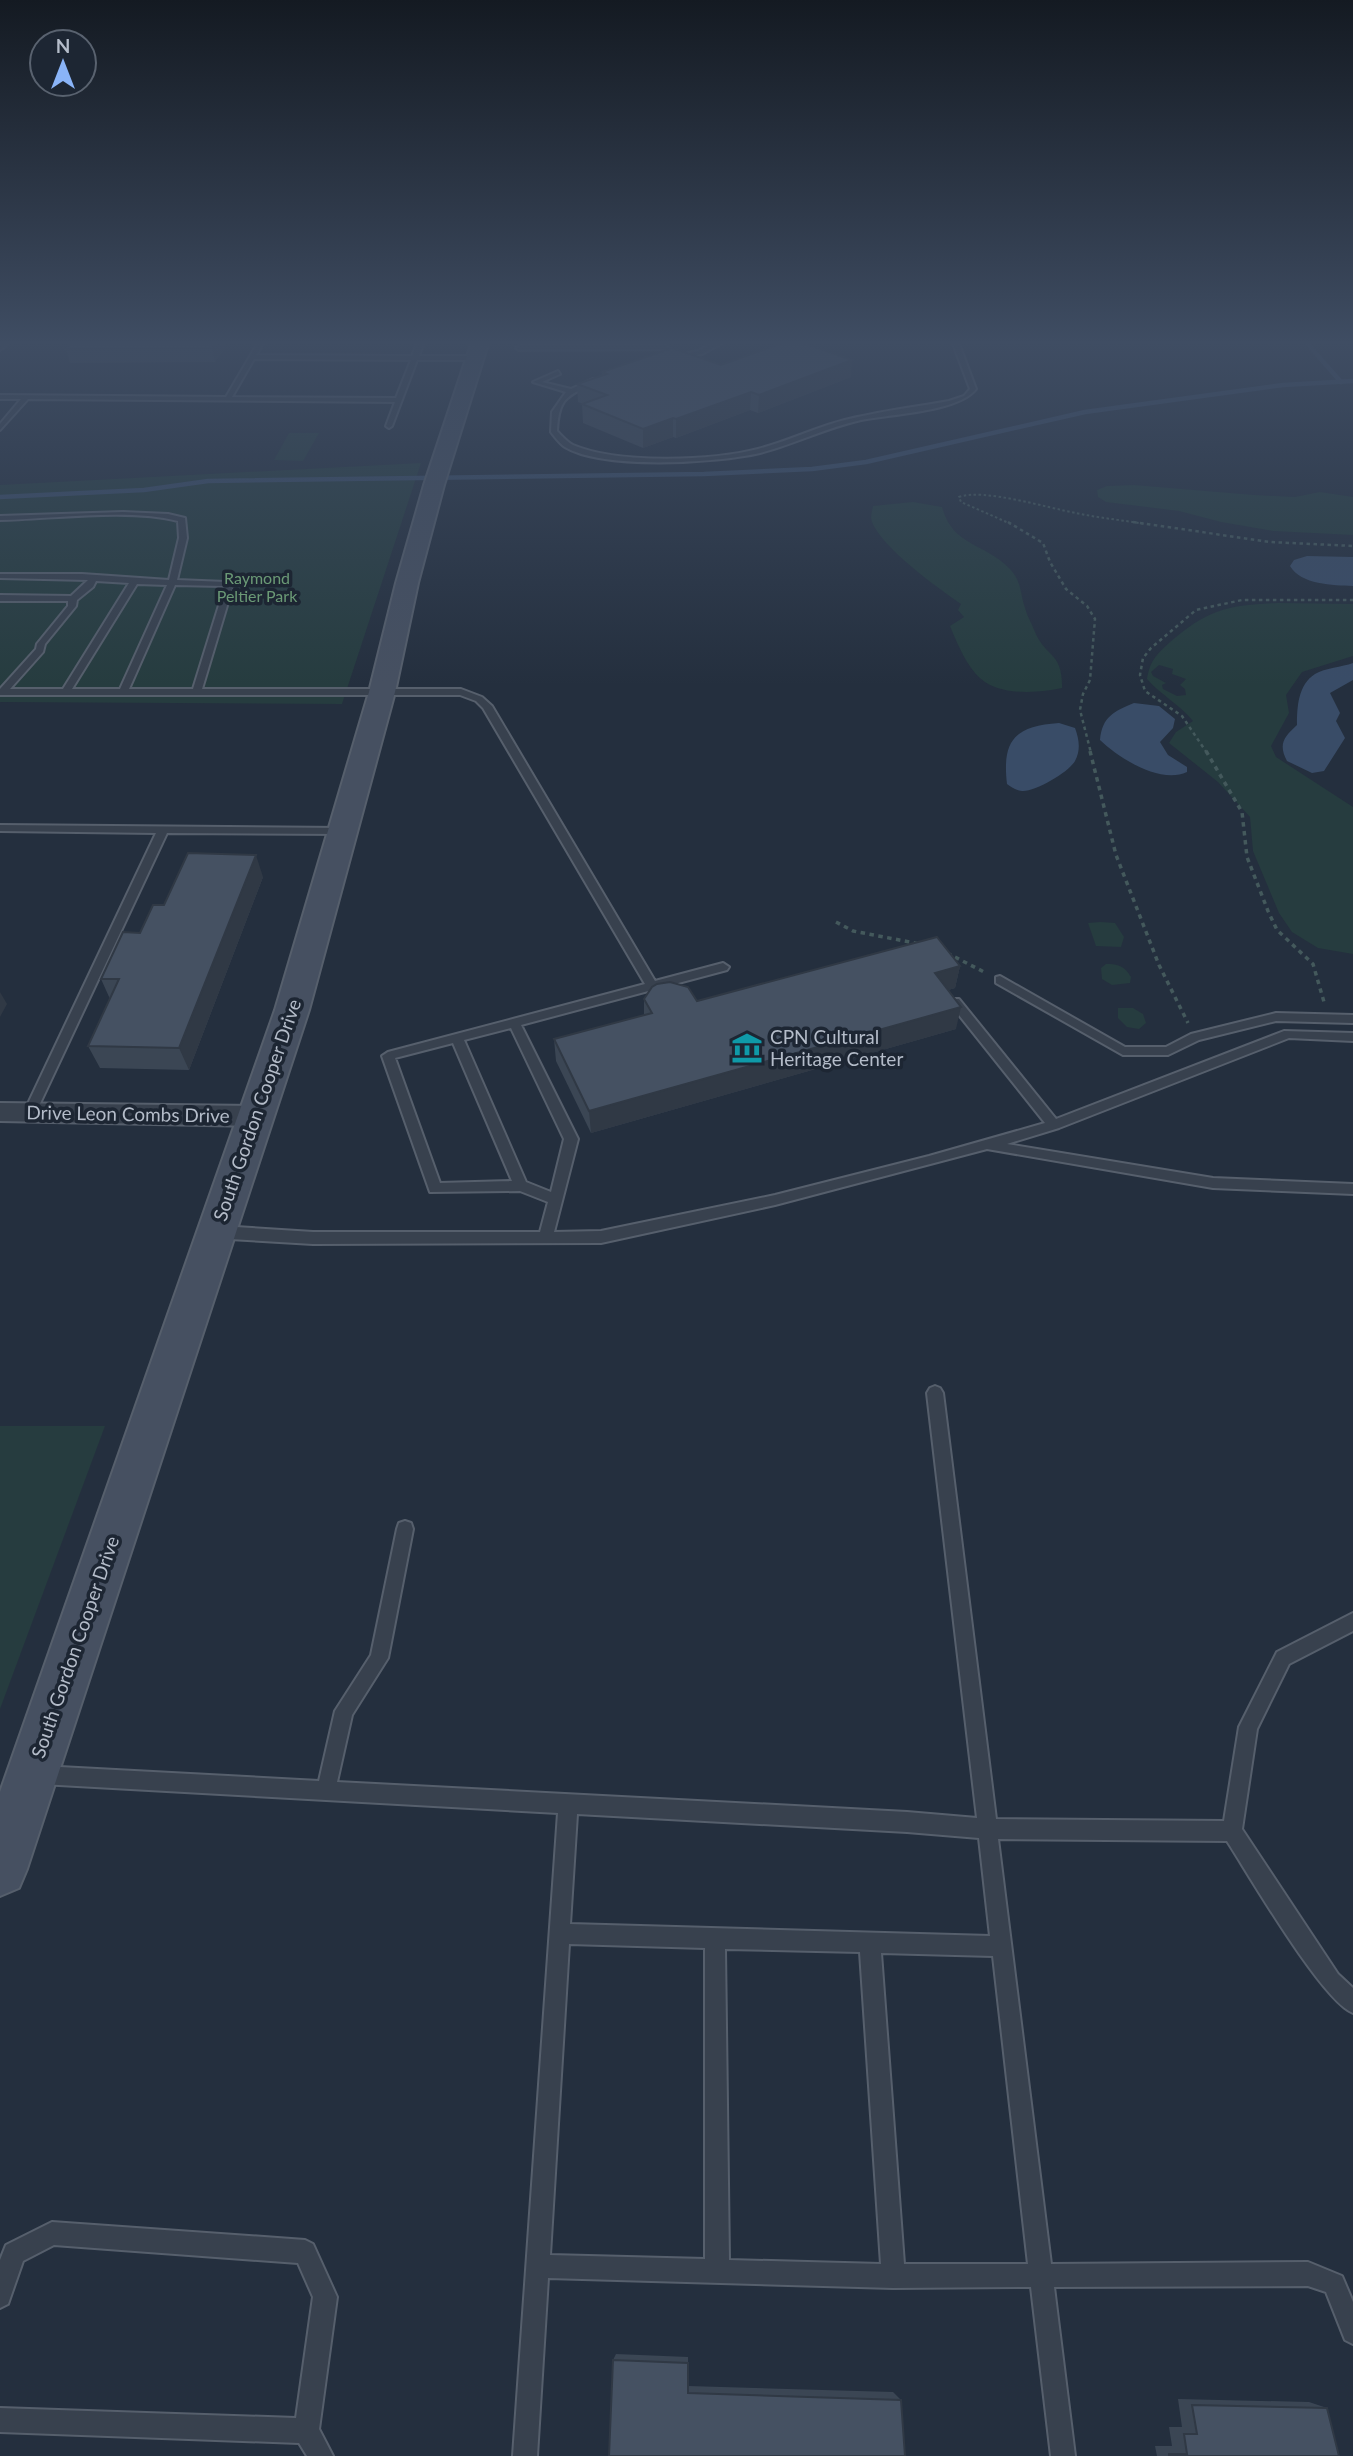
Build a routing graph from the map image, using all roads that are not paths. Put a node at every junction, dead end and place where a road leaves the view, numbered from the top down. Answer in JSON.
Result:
{"nodes":[{"id":1,"x":443,"y":456,"type":"edge"},
{"id":2,"x":597,"y":456,"type":"edge"},
{"id":3,"x":736,"y":456,"type":"edge"},
{"id":4,"x":0,"y":518,"type":"edge"},
{"id":5,"x":0,"y":576,"type":"edge"},
{"id":6,"x":92,"y":580,"type":"junction"},
{"id":7,"x":173,"y":582,"type":"junction"},
{"id":8,"x":133,"y":583,"type":"junction"},
{"id":9,"x":0,"y":598,"type":"edge"},
{"id":10,"x":73,"y":598,"type":"junction"},
{"id":11,"x":1,"y":692,"type":"edge"},
{"id":12,"x":66,"y":692,"type":"junction"},
{"id":13,"x":123,"y":692,"type":"junction"},
{"id":14,"x":197,"y":692,"type":"junction"},
{"id":15,"x":382,"y":692,"type":"junction"},
{"id":16,"x":0,"y":828,"type":"edge"},
{"id":17,"x":163,"y":830,"type":"junction"},
{"id":18,"x":343,"y":831,"type":"junction"},
{"id":19,"x":723,"y":967,"type":"dead end"},
{"id":20,"x":1000,"y":980,"type":"road end"},
{"id":21,"x":652,"y":986,"type":"junction"},
{"id":22,"x":955,"y":1002,"type":"edge"},
{"id":23,"x":1353,"y":1019,"type":"edge"},
{"id":24,"x":514,"y":1022,"type":"junction"},
{"id":25,"x":457,"y":1037,"type":"junction"},
{"id":26,"x":1353,"y":1037,"type":"edge"},
{"id":27,"x":0,"y":1112,"type":"edge"},
{"id":28,"x":30,"y":1112,"type":"junction"},
{"id":29,"x":256,"y":1116,"type":"junction"},
{"id":30,"x":1054,"y":1125,"type":"junction"},
{"id":31,"x":987,"y":1145,"type":"junction"},
{"id":32,"x":521,"y":1186,"type":"junction"},
{"id":33,"x":1353,"y":1189,"type":"edge"},
{"id":34,"x":557,"y":1200,"type":"junction"},
{"id":35,"x":216,"y":1234,"type":"junction"},
{"id":36,"x":546,"y":1237,"type":"junction"},
{"id":37,"x":935,"y":1393,"type":"dead end"},
{"id":38,"x":405,"y":1529,"type":"dead end"},
{"id":39,"x":1353,"y":1622,"type":"edge"},
{"id":40,"x":32,"y":1774,"type":"junction"},
{"id":41,"x":326,"y":1790,"type":"junction"},
{"id":42,"x":568,"y":1803,"type":"junction"},
{"id":43,"x":986,"y":1829,"type":"junction"},
{"id":44,"x":1232,"y":1832,"type":"junction"},
{"id":45,"x":0,"y":1869,"type":"edge"},
{"id":46,"x":560,"y":1934,"type":"junction"},
{"id":47,"x":715,"y":1938,"type":"junction"},
{"id":48,"x":870,"y":1943,"type":"junction"},
{"id":49,"x":1000,"y":1946,"type":"junction"},
{"id":50,"x":1353,"y":2004,"type":"edge"},
{"id":51,"x":538,"y":2266,"type":"junction"},
{"id":52,"x":717,"y":2271,"type":"junction"},
{"id":53,"x":1040,"y":2274,"type":"junction"},
{"id":54,"x":893,"y":2276,"type":"junction"},
{"id":55,"x":0,"y":2296,"type":"edge"},
{"id":56,"x":1353,"y":2332,"type":"edge"},
{"id":57,"x":0,"y":2420,"type":"edge"},
{"id":58,"x":306,"y":2431,"type":"junction"},
{"id":59,"x":321,"y":2456,"type":"edge"},
{"id":60,"x":525,"y":2456,"type":"edge"},
{"id":61,"x":1063,"y":2456,"type":"edge"}],
"edges":[{"from":1,"to":15,"type":"main road","name":"South Gordon Cooper Drive"},
{"from":2,"to":3,"type":"lane"},
{"from":4,"to":7,"type":"lane"},
{"from":5,"to":6,"type":"lane"},
{"from":6,"to":8,"type":"lane"},
{"from":6,"to":10,"type":"lane"},
{"from":7,"to":8,"type":"lane"},
{"from":7,"to":13,"type":"lane"},
{"from":7,"to":14,"type":"lane"},
{"from":8,"to":12,"type":"lane"},
{"from":9,"to":10,"type":"lane"},
{"from":10,"to":11,"type":"lane"},
{"from":11,"to":12,"type":"lane"},
{"from":12,"to":13,"type":"lane"},
{"from":13,"to":14,"type":"lane"},
{"from":14,"to":15,"type":"lane"},
{"from":15,"to":18,"type":"main road","name":"South Gordon Cooper Drive"},
{"from":15,"to":21,"type":"lane"},
{"from":16,"to":17,"type":"lane"},
{"from":17,"to":18,"type":"lane"},
{"from":17,"to":28,"type":"lane"},
{"from":18,"to":29,"type":"main road","name":"South Gordon Cooper Drive"},
{"from":19,"to":21,"type":"lane"},
{"from":20,"to":23,"type":"lane"},
{"from":21,"to":24,"type":"lane"},
{"from":22,"to":30,"type":"lane"},
{"from":24,"to":25,"type":"lane"},
{"from":24,"to":34,"type":"lane"},
{"from":25,"to":32,"type":"lane"},
{"from":25,"to":32,"type":"lane"},
{"from":26,"to":30,"type":"lane"},
{"from":27,"to":28,"type":"street","name":"Drive Leon Combs Drive"},
{"from":28,"to":29,"type":"street","name":"Drive Leon Combs Drive"},
{"from":29,"to":35,"type":"main road","name":"South Gordon Cooper Drive"},
{"from":30,"to":31,"type":"lane"},
{"from":31,"to":33,"type":"lane"},
{"from":31,"to":36,"type":"lane"},
{"from":32,"to":34,"type":"lane"},
{"from":34,"to":36,"type":"lane"},
{"from":35,"to":36,"type":"lane"},
{"from":35,"to":40,"type":"main road","name":"South Gordon Cooper Drive"},
{"from":37,"to":43,"type":"lane"},
{"from":38,"to":41,"type":"lane"},
{"from":39,"to":44,"type":"lane"},
{"from":40,"to":41,"type":"lane"},
{"from":40,"to":45,"type":"main road","name":"South Gordon Cooper Drive"},
{"from":41,"to":42,"type":"lane"},
{"from":42,"to":43,"type":"lane"},
{"from":42,"to":46,"type":"lane"},
{"from":43,"to":44,"type":"lane"},
{"from":43,"to":49,"type":"lane"},
{"from":44,"to":50,"type":"lane"},
{"from":46,"to":47,"type":"lane"},
{"from":46,"to":51,"type":"lane"},
{"from":47,"to":48,"type":"lane"},
{"from":47,"to":52,"type":"lane"},
{"from":48,"to":49,"type":"lane"},
{"from":48,"to":54,"type":"lane"},
{"from":49,"to":53,"type":"lane"},
{"from":51,"to":52,"type":"lane"},
{"from":51,"to":60,"type":"lane"},
{"from":52,"to":54,"type":"lane"},
{"from":53,"to":54,"type":"lane"},
{"from":53,"to":56,"type":"lane"},
{"from":53,"to":61,"type":"lane"},
{"from":55,"to":58,"type":"lane"},
{"from":57,"to":58,"type":"lane"},
{"from":58,"to":59,"type":"lane"}]}
